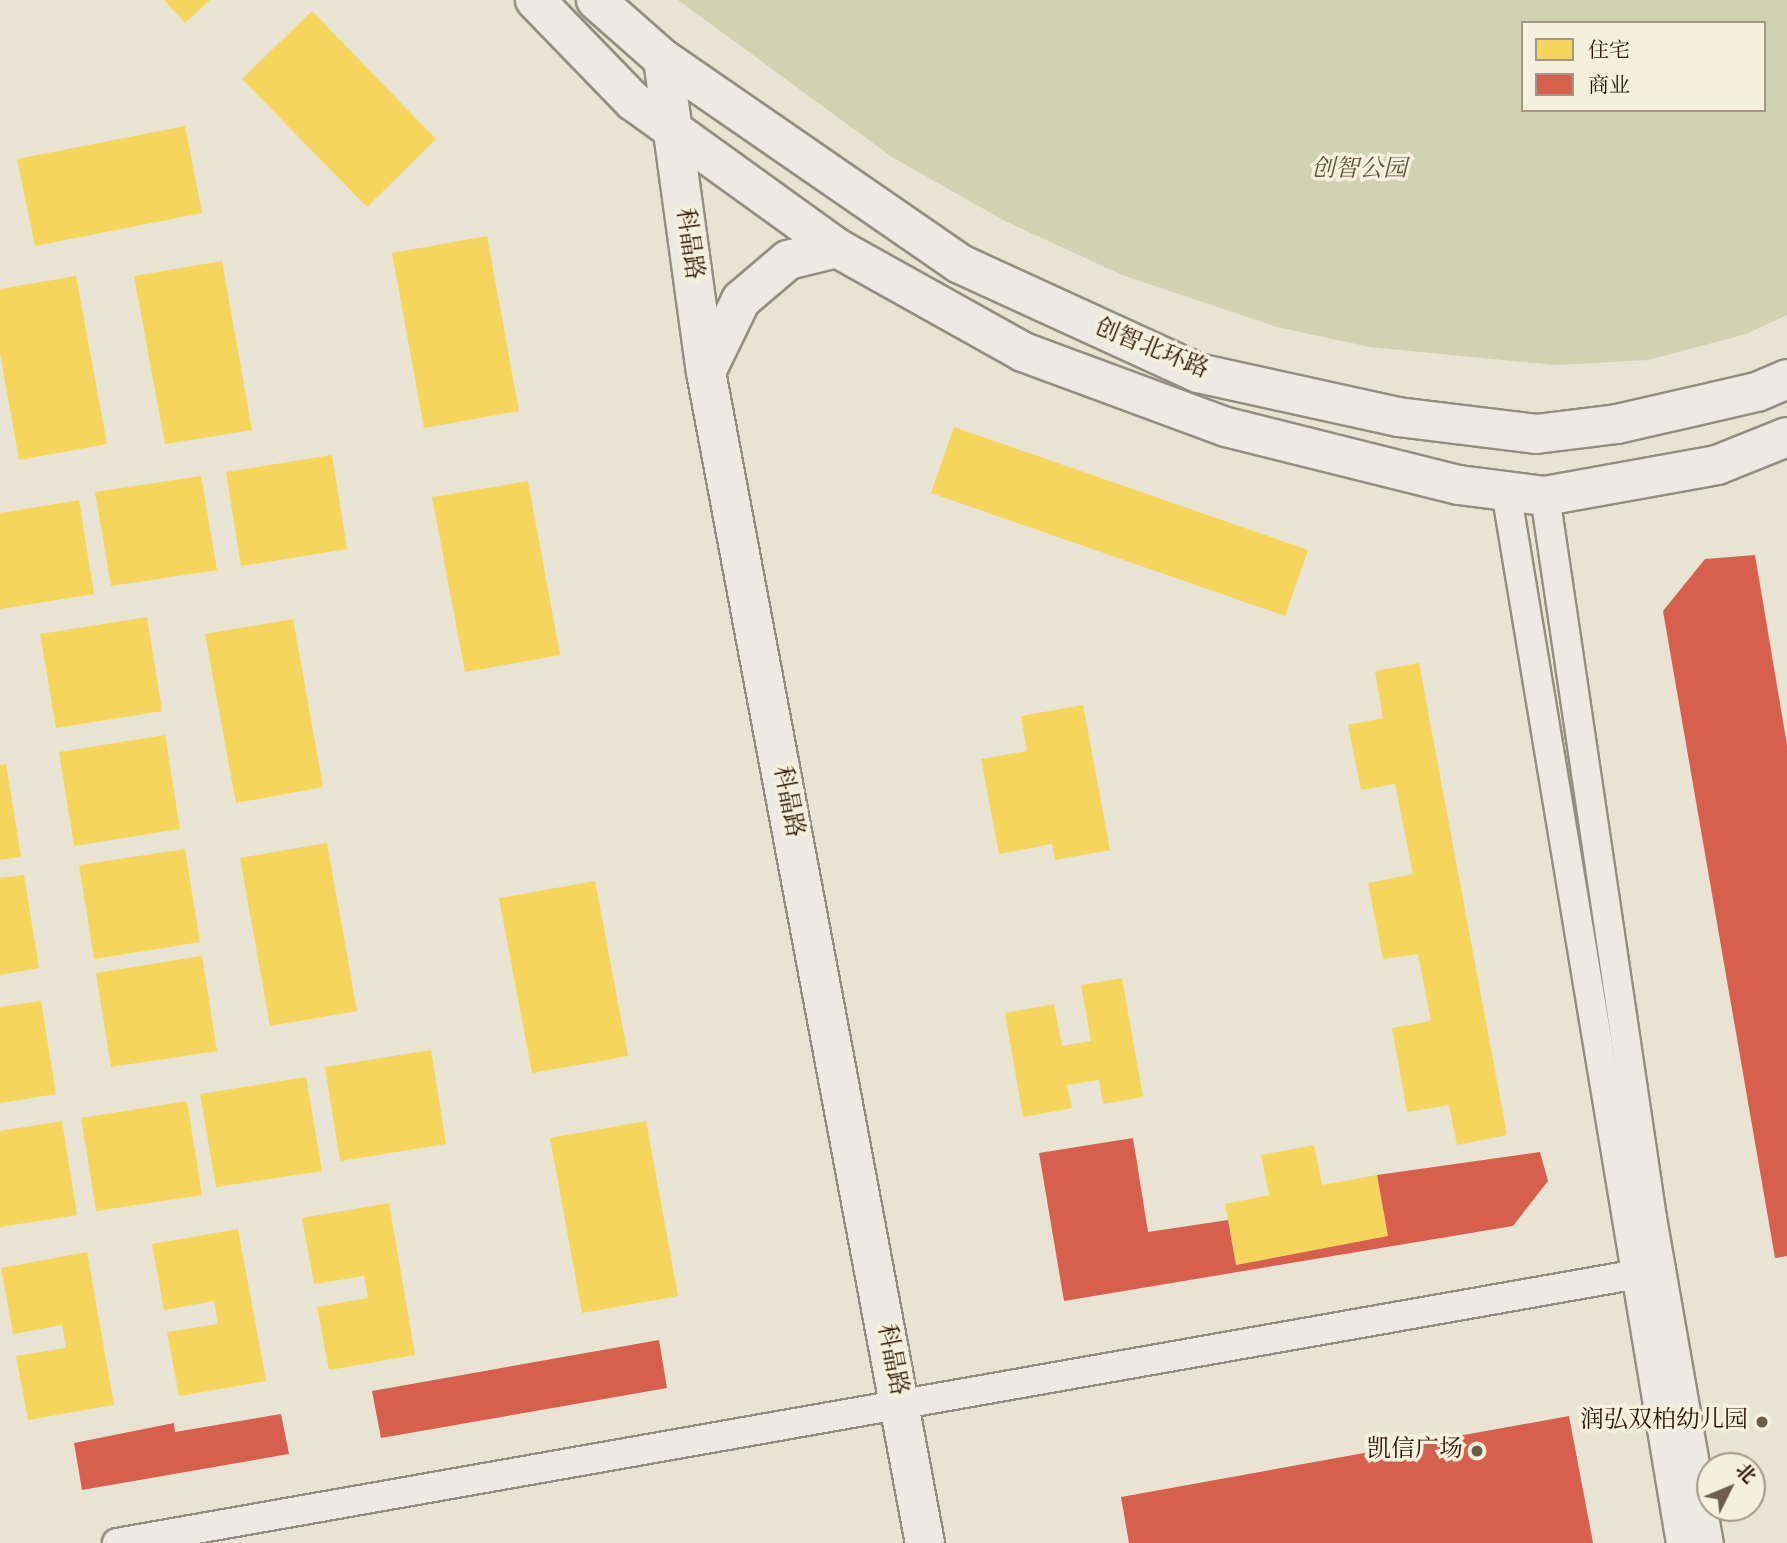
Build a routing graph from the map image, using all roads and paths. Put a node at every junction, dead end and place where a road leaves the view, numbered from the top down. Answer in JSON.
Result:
{"nodes":[{"id":1,"x":535,"y":0,"type":"edge"},
{"id":2,"x":596,"y":0,"type":"edge"},
{"id":3,"x":663,"y":59,"type":"junction"},
{"id":4,"x":671,"y":127,"type":"junction"},
{"id":5,"x":837,"y":248,"type":"junction"},
{"id":6,"x":706,"y":372,"type":"junction"},
{"id":7,"x":1787,"y":379,"type":"edge"},
{"id":8,"x":1536,"y":434,"type":"junction"},
{"id":9,"x":1787,"y":438,"type":"edge"},
{"id":10,"x":1506,"y":491,"type":"junction"},
{"id":11,"x":1545,"y":496,"type":"junction"},
{"id":12,"x":1649,"y":1272,"type":"junction"},
{"id":13,"x":900,"y":1406,"type":"junction"},
{"id":14,"x":117,"y":1543,"type":"edge"},
{"id":15,"x":925,"y":1543,"type":"edge"},
{"id":16,"x":1681,"y":1543,"type":"edge"},
{"id":17,"x":1709,"y":1543,"type":"edge"}],
"edges":[{"from":1,"to":4,"type":"main road"},
{"from":2,"to":3,"type":"main road","name":"创智北环路"},
{"from":3,"to":4,"type":"main road","name":"科晶路"},
{"from":3,"to":8,"type":"main road","name":"创智北环路"},
{"from":4,"to":5,"type":"main road"},
{"from":4,"to":6,"type":"main road","name":"科晶路"},
{"from":5,"to":6,"type":"main road"},
{"from":5,"to":10,"type":"main road"},
{"from":6,"to":13,"type":"main road","name":"科晶路"},
{"from":7,"to":8,"type":"main road","name":"创智北环路"},
{"from":8,"to":10,"type":"main road"},
{"from":8,"to":11,"type":"main road"},
{"from":9,"to":11,"type":"main road"},
{"from":10,"to":11,"type":"main road"},
{"from":10,"to":12,"type":"street"},
{"from":11,"to":12,"type":"street"},
{"from":12,"to":13,"type":"street"},
{"from":12,"to":16,"type":"street"},
{"from":12,"to":17,"type":"street"},
{"from":13,"to":14,"type":"street"},
{"from":13,"to":15,"type":"main road","name":"科晶路"}]}
